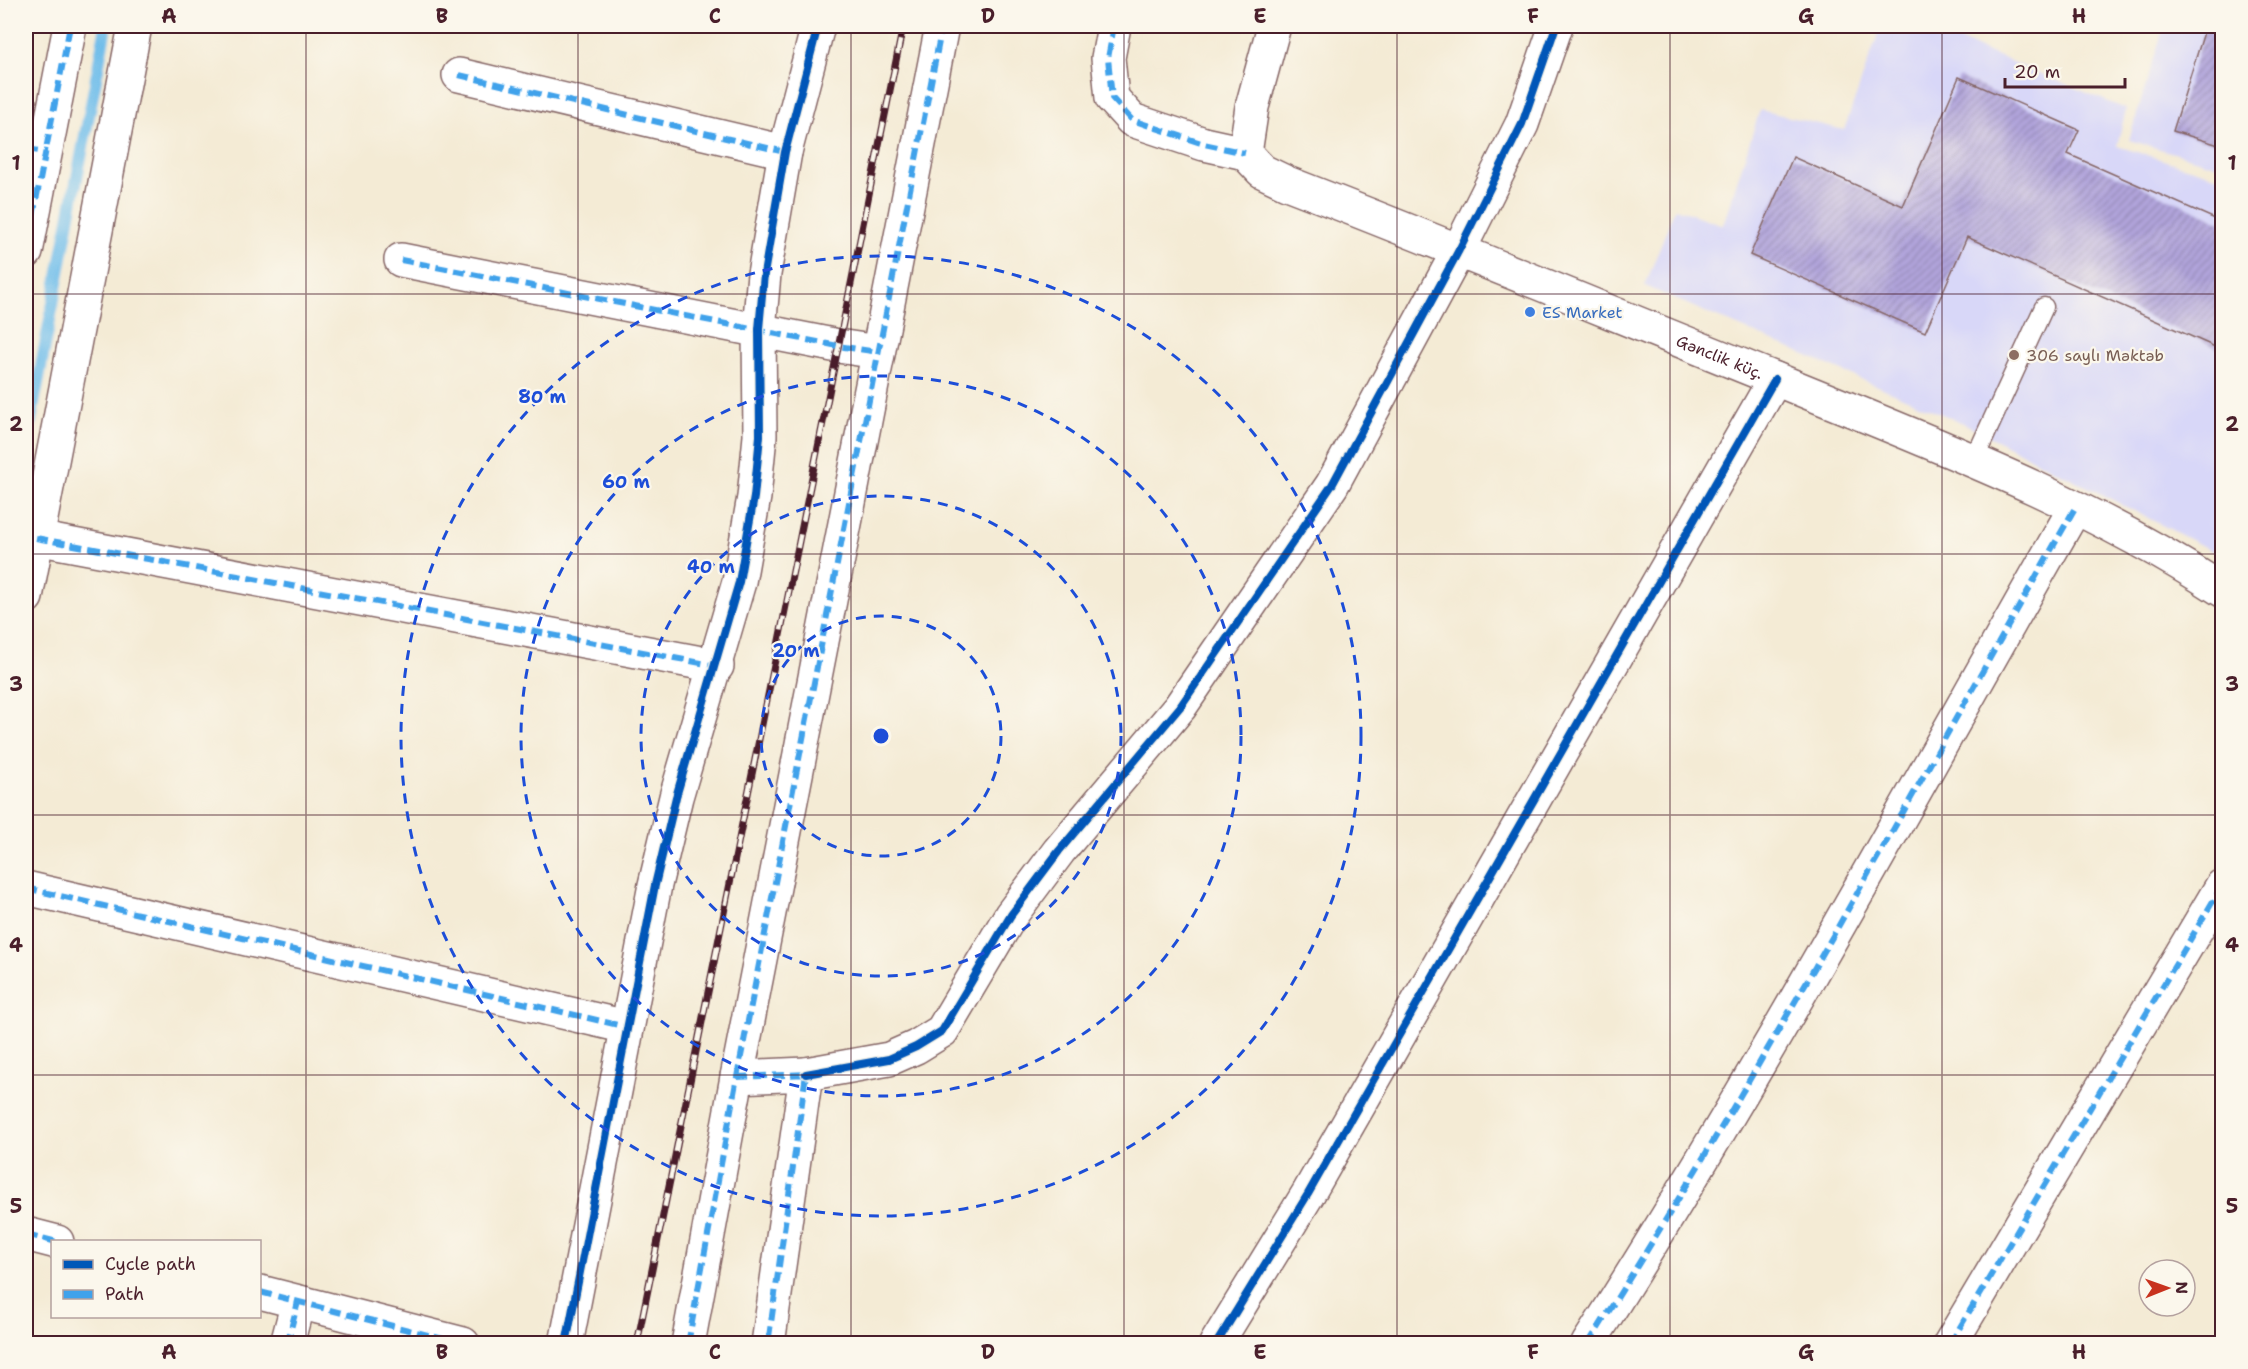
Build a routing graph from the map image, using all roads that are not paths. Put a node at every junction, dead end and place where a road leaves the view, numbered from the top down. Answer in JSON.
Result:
{"nodes":[{"id":1,"x":70,"y":26,"type":"edge"},
{"id":2,"x":135,"y":26,"type":"edge"},
{"id":3,"x":818,"y":26,"type":"edge"},
{"id":4,"x":942,"y":26,"type":"edge"},
{"id":5,"x":1114,"y":26,"type":"edge"},
{"id":6,"x":1274,"y":26,"type":"edge"},
{"id":7,"x":1556,"y":26,"type":"edge"},
{"id":8,"x":459,"y":75,"type":"dead end"},
{"id":9,"x":36,"y":150,"type":"edge"},
{"id":10,"x":785,"y":152,"type":"junction"},
{"id":11,"x":1245,"y":153,"type":"junction"},
{"id":12,"x":1460,"y":250,"type":"junction"},
{"id":13,"x":26,"y":252,"type":"edge"},
{"id":14,"x":401,"y":260,"type":"dead end"},
{"id":15,"x":2044,"y":307,"type":"dead end"},
{"id":16,"x":759,"y":329,"type":"junction"},
{"id":17,"x":879,"y":352,"type":"junction"},
{"id":18,"x":1775,"y":379,"type":"junction"},
{"id":19,"x":1974,"y":460,"type":"junction"},
{"id":20,"x":2075,"y":508,"type":"junction"},
{"id":21,"x":36,"y":538,"type":"junction"},
{"id":22,"x":2223,"y":590,"type":"edge"},
{"id":23,"x":26,"y":597,"type":"edge"},
{"id":24,"x":717,"y":666,"type":"junction"},
{"id":25,"x":2223,"y":886,"type":"edge"},
{"id":26,"x":26,"y":888,"type":"edge"},
{"id":27,"x":627,"y":1027,"type":"junction"},
{"id":28,"x":806,"y":1074,"type":"junction"},
{"id":29,"x":737,"y":1077,"type":"junction"},
{"id":30,"x":26,"y":1234,"type":"edge"},
{"id":31,"x":51,"y":1240,"type":"edge"},
{"id":32,"x":261,"y":1292,"type":"edge"},
{"id":33,"x":298,"y":1302,"type":"junction"},
{"id":34,"x":287,"y":1344,"type":"edge"},
{"id":35,"x":463,"y":1344,"type":"edge"},
{"id":36,"x":566,"y":1344,"type":"edge"},
{"id":37,"x":688,"y":1344,"type":"edge"},
{"id":38,"x":768,"y":1344,"type":"edge"},
{"id":39,"x":1216,"y":1344,"type":"edge"},
{"id":40,"x":1588,"y":1344,"type":"edge"},
{"id":41,"x":1950,"y":1344,"type":"edge"}],
"edges":[{"from":1,"to":9,"type":"street"},
{"from":2,"to":21,"type":"street"},
{"from":3,"to":10,"type":"street"},
{"from":4,"to":17,"type":"street"},
{"from":5,"to":11,"type":"street"},
{"from":6,"to":11,"type":"street"},
{"from":7,"to":12,"type":"street"},
{"from":8,"to":10,"type":"street"},
{"from":9,"to":13,"type":"street"},
{"from":10,"to":16,"type":"street"},
{"from":11,"to":12,"type":"street","name":"Gənclik küç."},
{"from":12,"to":18,"type":"street","name":"Gənclik küç."},
{"from":12,"to":28,"type":"street"},
{"from":14,"to":16,"type":"street"},
{"from":15,"to":19,"type":"lane"},
{"from":16,"to":17,"type":"street"},
{"from":16,"to":24,"type":"street"},
{"from":17,"to":29,"type":"street"},
{"from":18,"to":19,"type":"street","name":"Gənclik küç."},
{"from":18,"to":39,"type":"street"},
{"from":19,"to":20,"type":"street","name":"Gənclik küç."},
{"from":20,"to":22,"type":"street","name":"Gənclik küç."},
{"from":20,"to":40,"type":"street"},
{"from":21,"to":23,"type":"street"},
{"from":21,"to":24,"type":"street"},
{"from":24,"to":27,"type":"street"},
{"from":25,"to":41,"type":"street"},
{"from":26,"to":27,"type":"street"},
{"from":27,"to":36,"type":"street"},
{"from":28,"to":29,"type":"street"},
{"from":28,"to":38,"type":"street"},
{"from":29,"to":37,"type":"street"},
{"from":30,"to":31,"type":"street"},
{"from":32,"to":33,"type":"street"},
{"from":33,"to":34,"type":"street"},
{"from":33,"to":35,"type":"street"}]}
